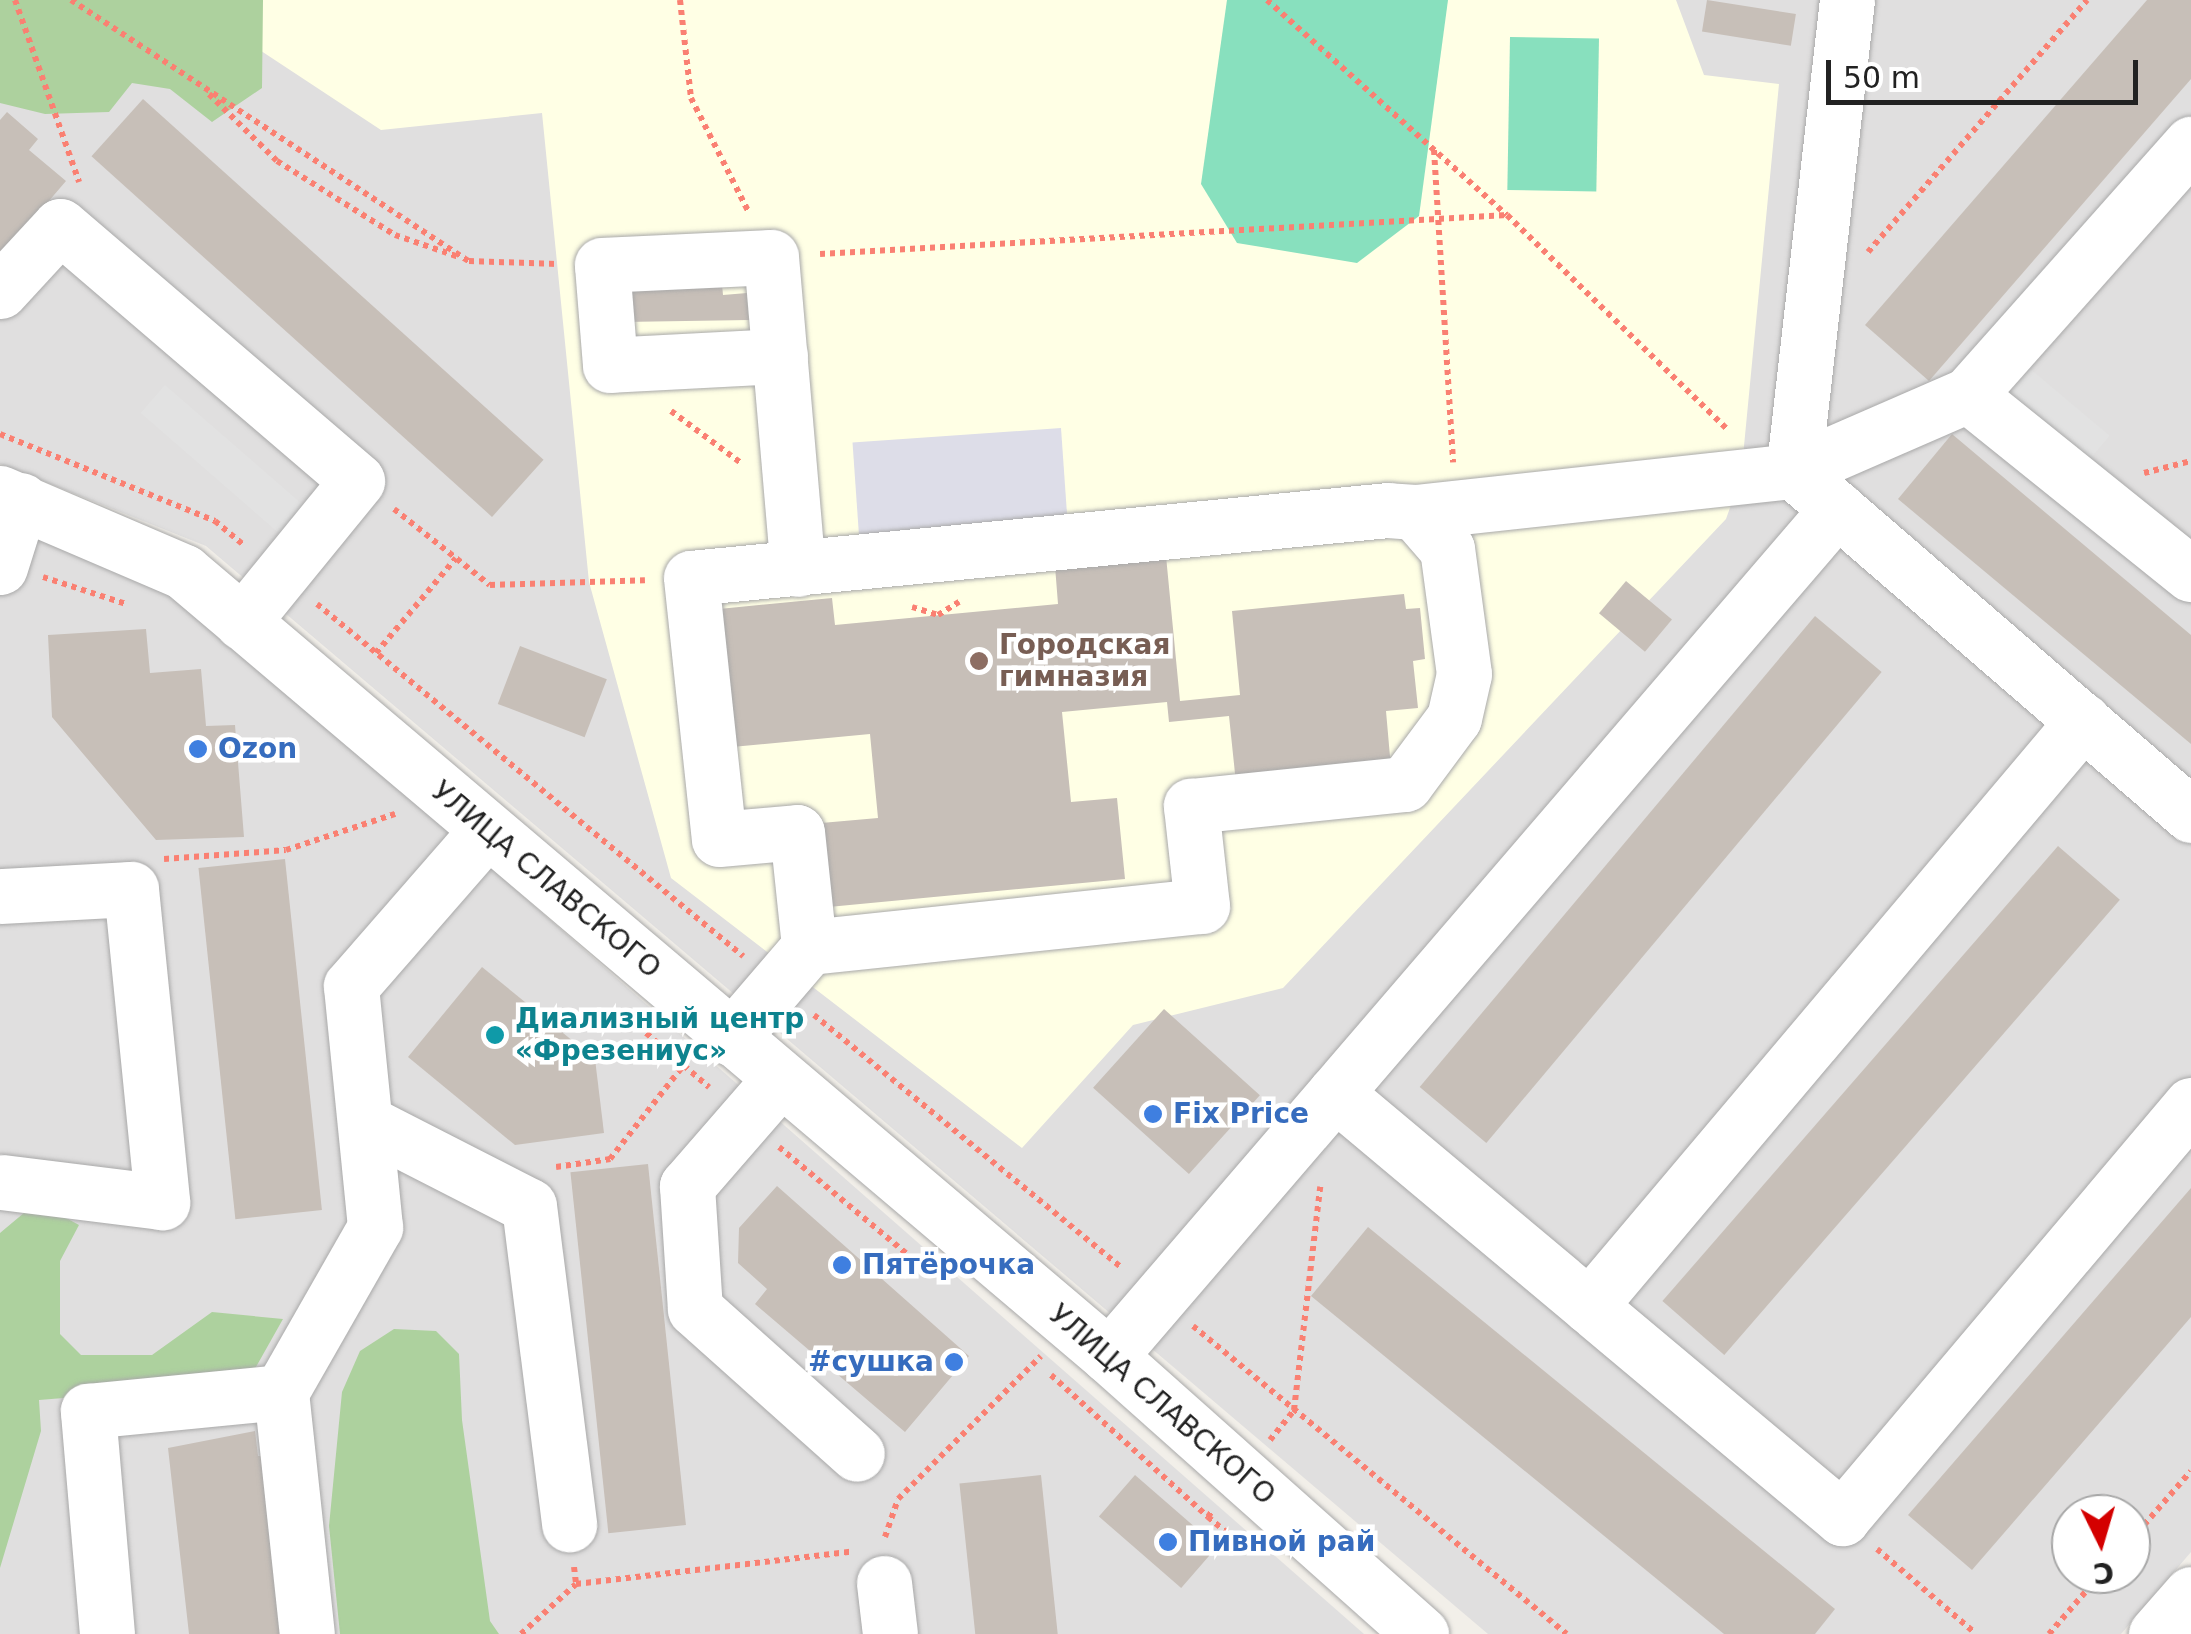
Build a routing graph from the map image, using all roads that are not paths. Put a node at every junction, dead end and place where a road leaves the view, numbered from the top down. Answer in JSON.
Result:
{"nodes":[{"id":1,"x":1846,"y":0,"type":"edge"},
{"id":2,"x":2191,"y":144,"type":"edge"},
{"id":3,"x":0,"y":292,"type":"edge"},
{"id":4,"x":780,"y":356,"type":"junction"},
{"id":5,"x":1968,"y":395,"type":"junction"},
{"id":6,"x":1793,"y":472,"type":"junction"},
{"id":7,"x":10,"y":496,"type":"edge"},
{"id":8,"x":1836,"y":509,"type":"junction"},
{"id":9,"x":1436,"y":512,"type":"junction"},
{"id":10,"x":0,"y":565,"type":"edge"},
{"id":11,"x":798,"y":569,"type":"junction"},
{"id":12,"x":2191,"y":574,"type":"edge"},
{"id":13,"x":242,"y":622,"type":"junction"},
{"id":14,"x":2083,"y":722,"type":"junction"},
{"id":15,"x":2191,"y":815,"type":"edge"},
{"id":16,"x":487,"y":830,"type":"junction"},
{"id":17,"x":0,"y":896,"type":"edge"},
{"id":18,"x":809,"y":947,"type":"junction"},
{"id":19,"x":731,"y":1038,"type":"junction"},
{"id":20,"x":780,"y":1079,"type":"junction"},
{"id":21,"x":1336,"y":1093,"type":"junction"},
{"id":22,"x":2191,"y":1105,"type":"edge"},
{"id":23,"x":365,"y":1122,"type":"junction"},
{"id":24,"x":2,"y":1182,"type":"dead end"},
{"id":25,"x":1589,"y":1306,"type":"junction"},
{"id":26,"x":1090,"y":1340,"type":"junction"},
{"id":27,"x":281,"y":1392,"type":"junction"},
{"id":28,"x":857,"y":1454,"type":"dead end"},
{"id":29,"x":569,"y":1524,"type":"road end"},
{"id":30,"x":2191,"y":1594,"type":"edge"},
{"id":31,"x":107,"y":1634,"type":"edge"},
{"id":32,"x":307,"y":1634,"type":"edge"},
{"id":33,"x":1421,"y":1634,"type":"edge"},
{"id":34,"x":2156,"y":1634,"type":"edge"}],
"edges":[{"from":1,"to":6,"type":"street"},
{"from":2,"to":5,"type":"street"},
{"from":3,"to":13,"type":"street"},
{"from":4,"to":4,"type":"street"},
{"from":4,"to":11,"type":"street"},
{"from":5,"to":6,"type":"street"},
{"from":5,"to":12,"type":"street"},
{"from":6,"to":8,"type":"street"},
{"from":6,"to":9,"type":"street"},
{"from":7,"to":10,"type":"street"},
{"from":7,"to":13,"type":"street","name":"УЛИЦА СЛАВСКОГО"},
{"from":8,"to":14,"type":"street"},
{"from":8,"to":21,"type":"street"},
{"from":9,"to":11,"type":"street"},
{"from":9,"to":18,"type":"street"},
{"from":11,"to":18,"type":"street"},
{"from":13,"to":16,"type":"street","name":"УЛИЦА СЛАВСКОГО"},
{"from":14,"to":15,"type":"street"},
{"from":14,"to":25,"type":"street"},
{"from":16,"to":19,"type":"street","name":"УЛИЦА СЛАВСКОГО"},
{"from":16,"to":23,"type":"street"},
{"from":17,"to":24,"type":"street"},
{"from":18,"to":19,"type":"street"},
{"from":19,"to":20,"type":"street","name":"УЛИЦА СЛАВСКОГО"},
{"from":20,"to":26,"type":"street","name":"УЛИЦА СЛАВСКОГО"},
{"from":20,"to":28,"type":"street"},
{"from":21,"to":25,"type":"street"},
{"from":21,"to":26,"type":"street"},
{"from":22,"to":25,"type":"street"},
{"from":23,"to":27,"type":"street"},
{"from":23,"to":29,"type":"street"},
{"from":26,"to":33,"type":"street","name":"УЛИЦА СЛАВСКОГО"},
{"from":27,"to":31,"type":"street"},
{"from":27,"to":32,"type":"street"},
{"from":30,"to":34,"type":"street"}]}
